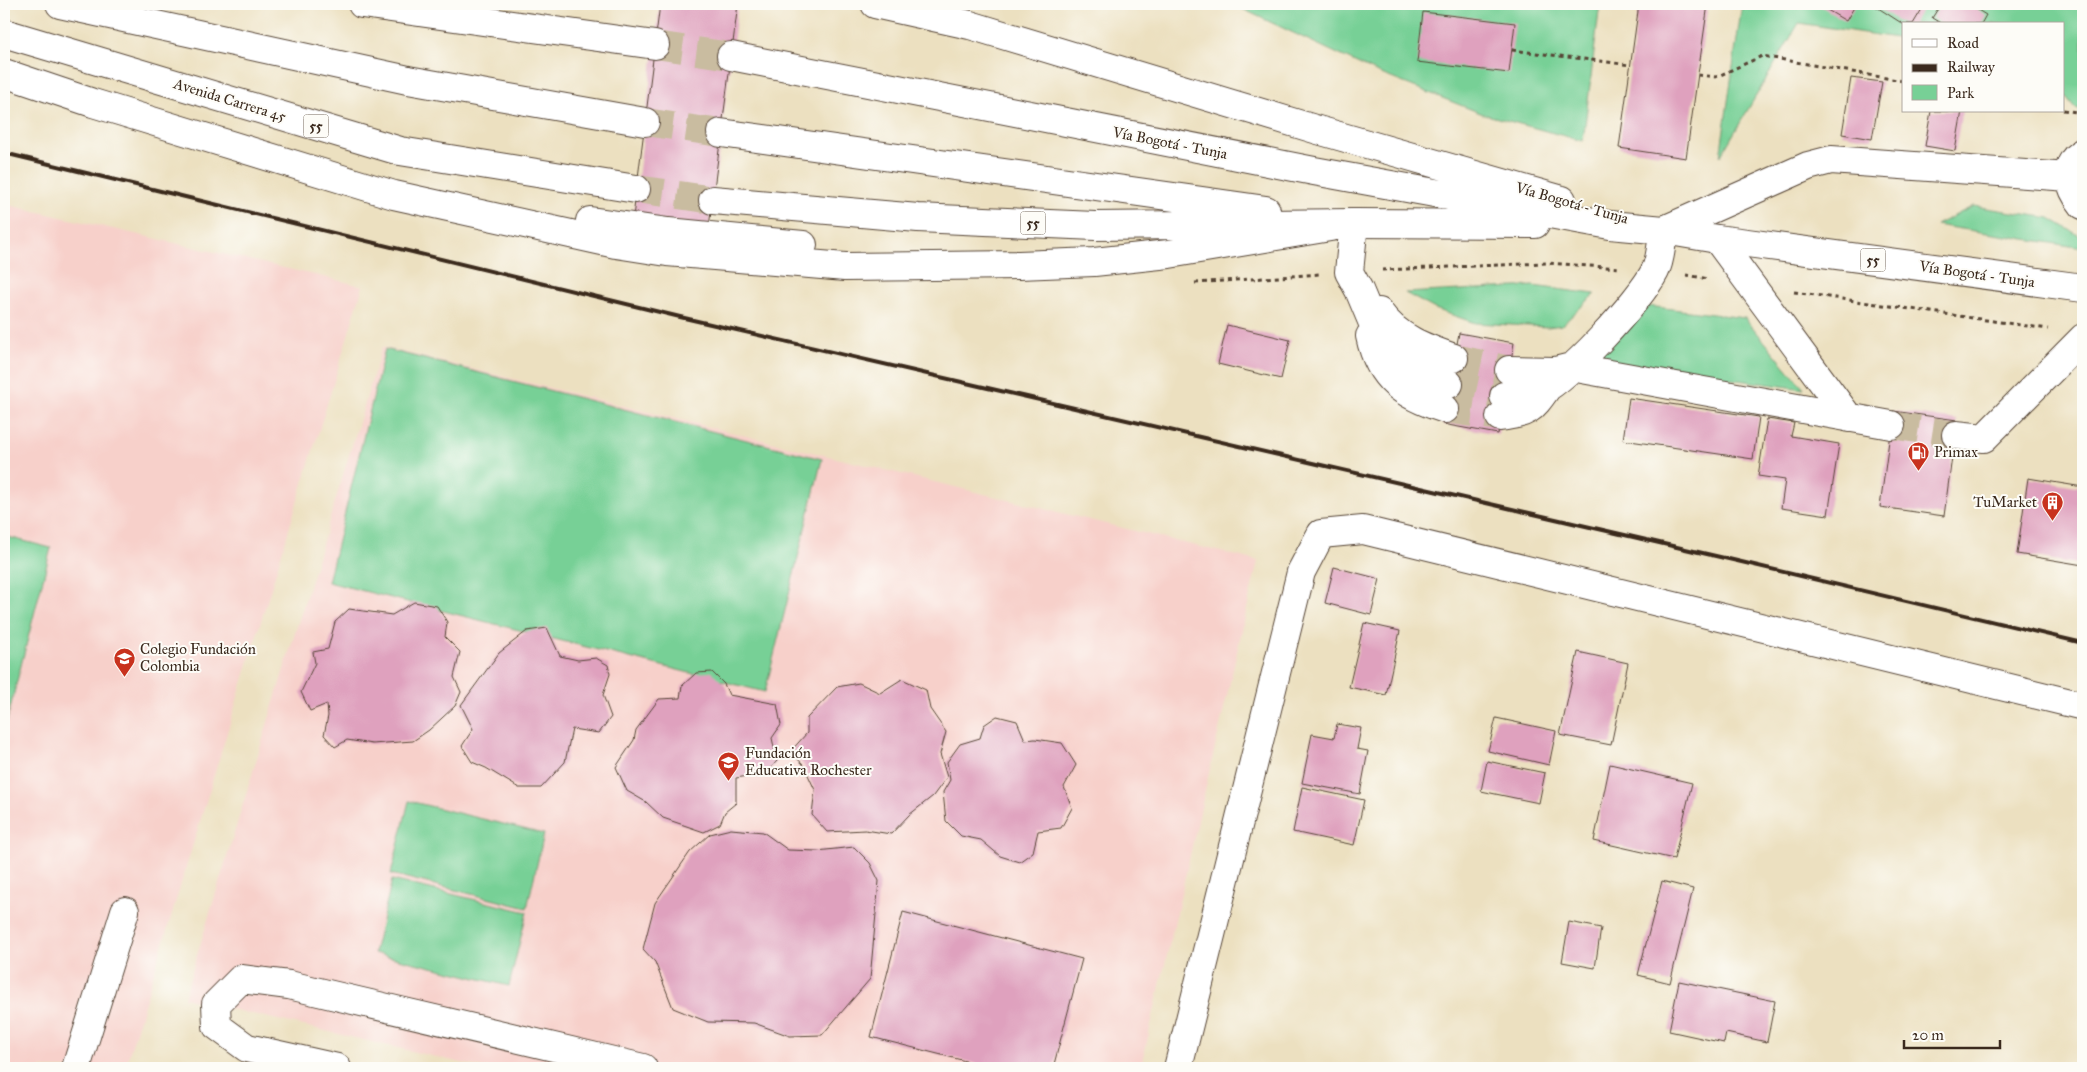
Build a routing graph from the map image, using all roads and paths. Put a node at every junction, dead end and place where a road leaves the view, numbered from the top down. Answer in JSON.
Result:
{"nodes":[{"id":1,"x":60,"y":4,"type":"edge"},
{"id":2,"x":362,"y":4,"type":"edge"},
{"id":3,"x":876,"y":4,"type":"edge"},
{"id":4,"x":4,"y":33,"type":"edge"},
{"id":5,"x":654,"y":45,"type":"tunnel mouth"},
{"id":6,"x":1512,"y":50,"type":"dead end"},
{"id":7,"x":731,"y":56,"type":"tunnel mouth"},
{"id":8,"x":1630,"y":65,"type":"dead end"},
{"id":9,"x":4,"y":73,"type":"edge"},
{"id":10,"x":1698,"y":75,"type":"dead end"},
{"id":11,"x":1902,"y":81,"type":"edge"},
{"id":12,"x":2064,"y":110,"type":"edge"},
{"id":13,"x":2083,"y":113,"type":"edge"},
{"id":14,"x":645,"y":122,"type":"tunnel mouth"},
{"id":15,"x":721,"y":133,"type":"tunnel mouth"},
{"id":16,"x":2083,"y":152,"type":"edge"},
{"id":17,"x":2069,"y":177,"type":"junction"},
{"id":18,"x":636,"y":189,"type":"tunnel mouth"},
{"id":19,"x":713,"y":200,"type":"tunnel mouth"},
{"id":20,"x":2083,"y":205,"type":"edge"},
{"id":21,"x":1354,"y":223,"type":"junction"},
{"id":22,"x":1610,"y":225,"type":"junction"},
{"id":23,"x":1664,"y":230,"type":"junction"},
{"id":24,"x":1717,"y":239,"type":"junction"},
{"id":25,"x":2083,"y":288,"type":"edge"},
{"id":26,"x":1359,"y":290,"type":"junction"},
{"id":27,"x":2083,"y":338,"type":"edge"},
{"id":28,"x":1571,"y":367,"type":"junction"},
{"id":29,"x":1849,"y":418,"type":"junction"},
{"id":30,"x":1891,"y":425,"type":"tunnel mouth"},
{"id":31,"x":1956,"y":436,"type":"tunnel mouth"},
{"id":32,"x":2083,"y":706,"type":"edge"},
{"id":33,"x":125,"y":911,"type":"dead end"},
{"id":34,"x":76,"y":1068,"type":"edge"},
{"id":35,"x":337,"y":1068,"type":"edge"},
{"id":36,"x":643,"y":1068,"type":"edge"},
{"id":37,"x":1178,"y":1068,"type":"edge"}],
"edges":[{"from":1,"to":14,"type":"main road"},
{"from":2,"to":5,"type":"main road"},
{"from":3,"to":23,"type":"main road","name":"Vía Bogotá - Tunja","number":"55"},
{"from":4,"to":18,"type":"main road","name":"Avenida Carrera 45","number":"55"},
{"from":6,"to":8,"type":"path"},
{"from":7,"to":22,"type":"main road","name":"Vía Bogotá - Tunja","number":"55"},
{"from":9,"to":21,"type":"main road"},
{"from":10,"to":11,"type":"path"},
{"from":12,"to":13,"type":"path"},
{"from":15,"to":21,"type":"main road","name":"Vía Bogotá - Tunja","number":"55"},
{"from":16,"to":17,"type":"main road"},
{"from":17,"to":20,"type":"main road"},
{"from":17,"to":23,"type":"main road"},
{"from":19,"to":21,"type":"main road","name":"Vía Bogotá - Tunja","number":"55"},
{"from":21,"to":22,"type":"main road","name":"Vía Bogotá - Tunja","number":"55"},
{"from":21,"to":26,"type":"main road"},
{"from":22,"to":23,"type":"main road","name":"Vía Bogotá - Tunja","number":"55"},
{"from":23,"to":24,"type":"main road","name":"Vía Bogotá - Tunja","number":"55"},
{"from":23,"to":28,"type":"main road"},
{"from":24,"to":25,"type":"main road","name":"Vía Bogotá - Tunja","number":"55"},
{"from":24,"to":29,"type":"main road"},
{"from":26,"to":26,"type":"main road"},
{"from":27,"to":31,"type":"main road"},
{"from":28,"to":28,"type":"main road"},
{"from":28,"to":29,"type":"main road"},
{"from":29,"to":30,"type":"main road"},
{"from":32,"to":37,"type":"main road"},
{"from":33,"to":34,"type":"main road"},
{"from":35,"to":36,"type":"main road"}]}
